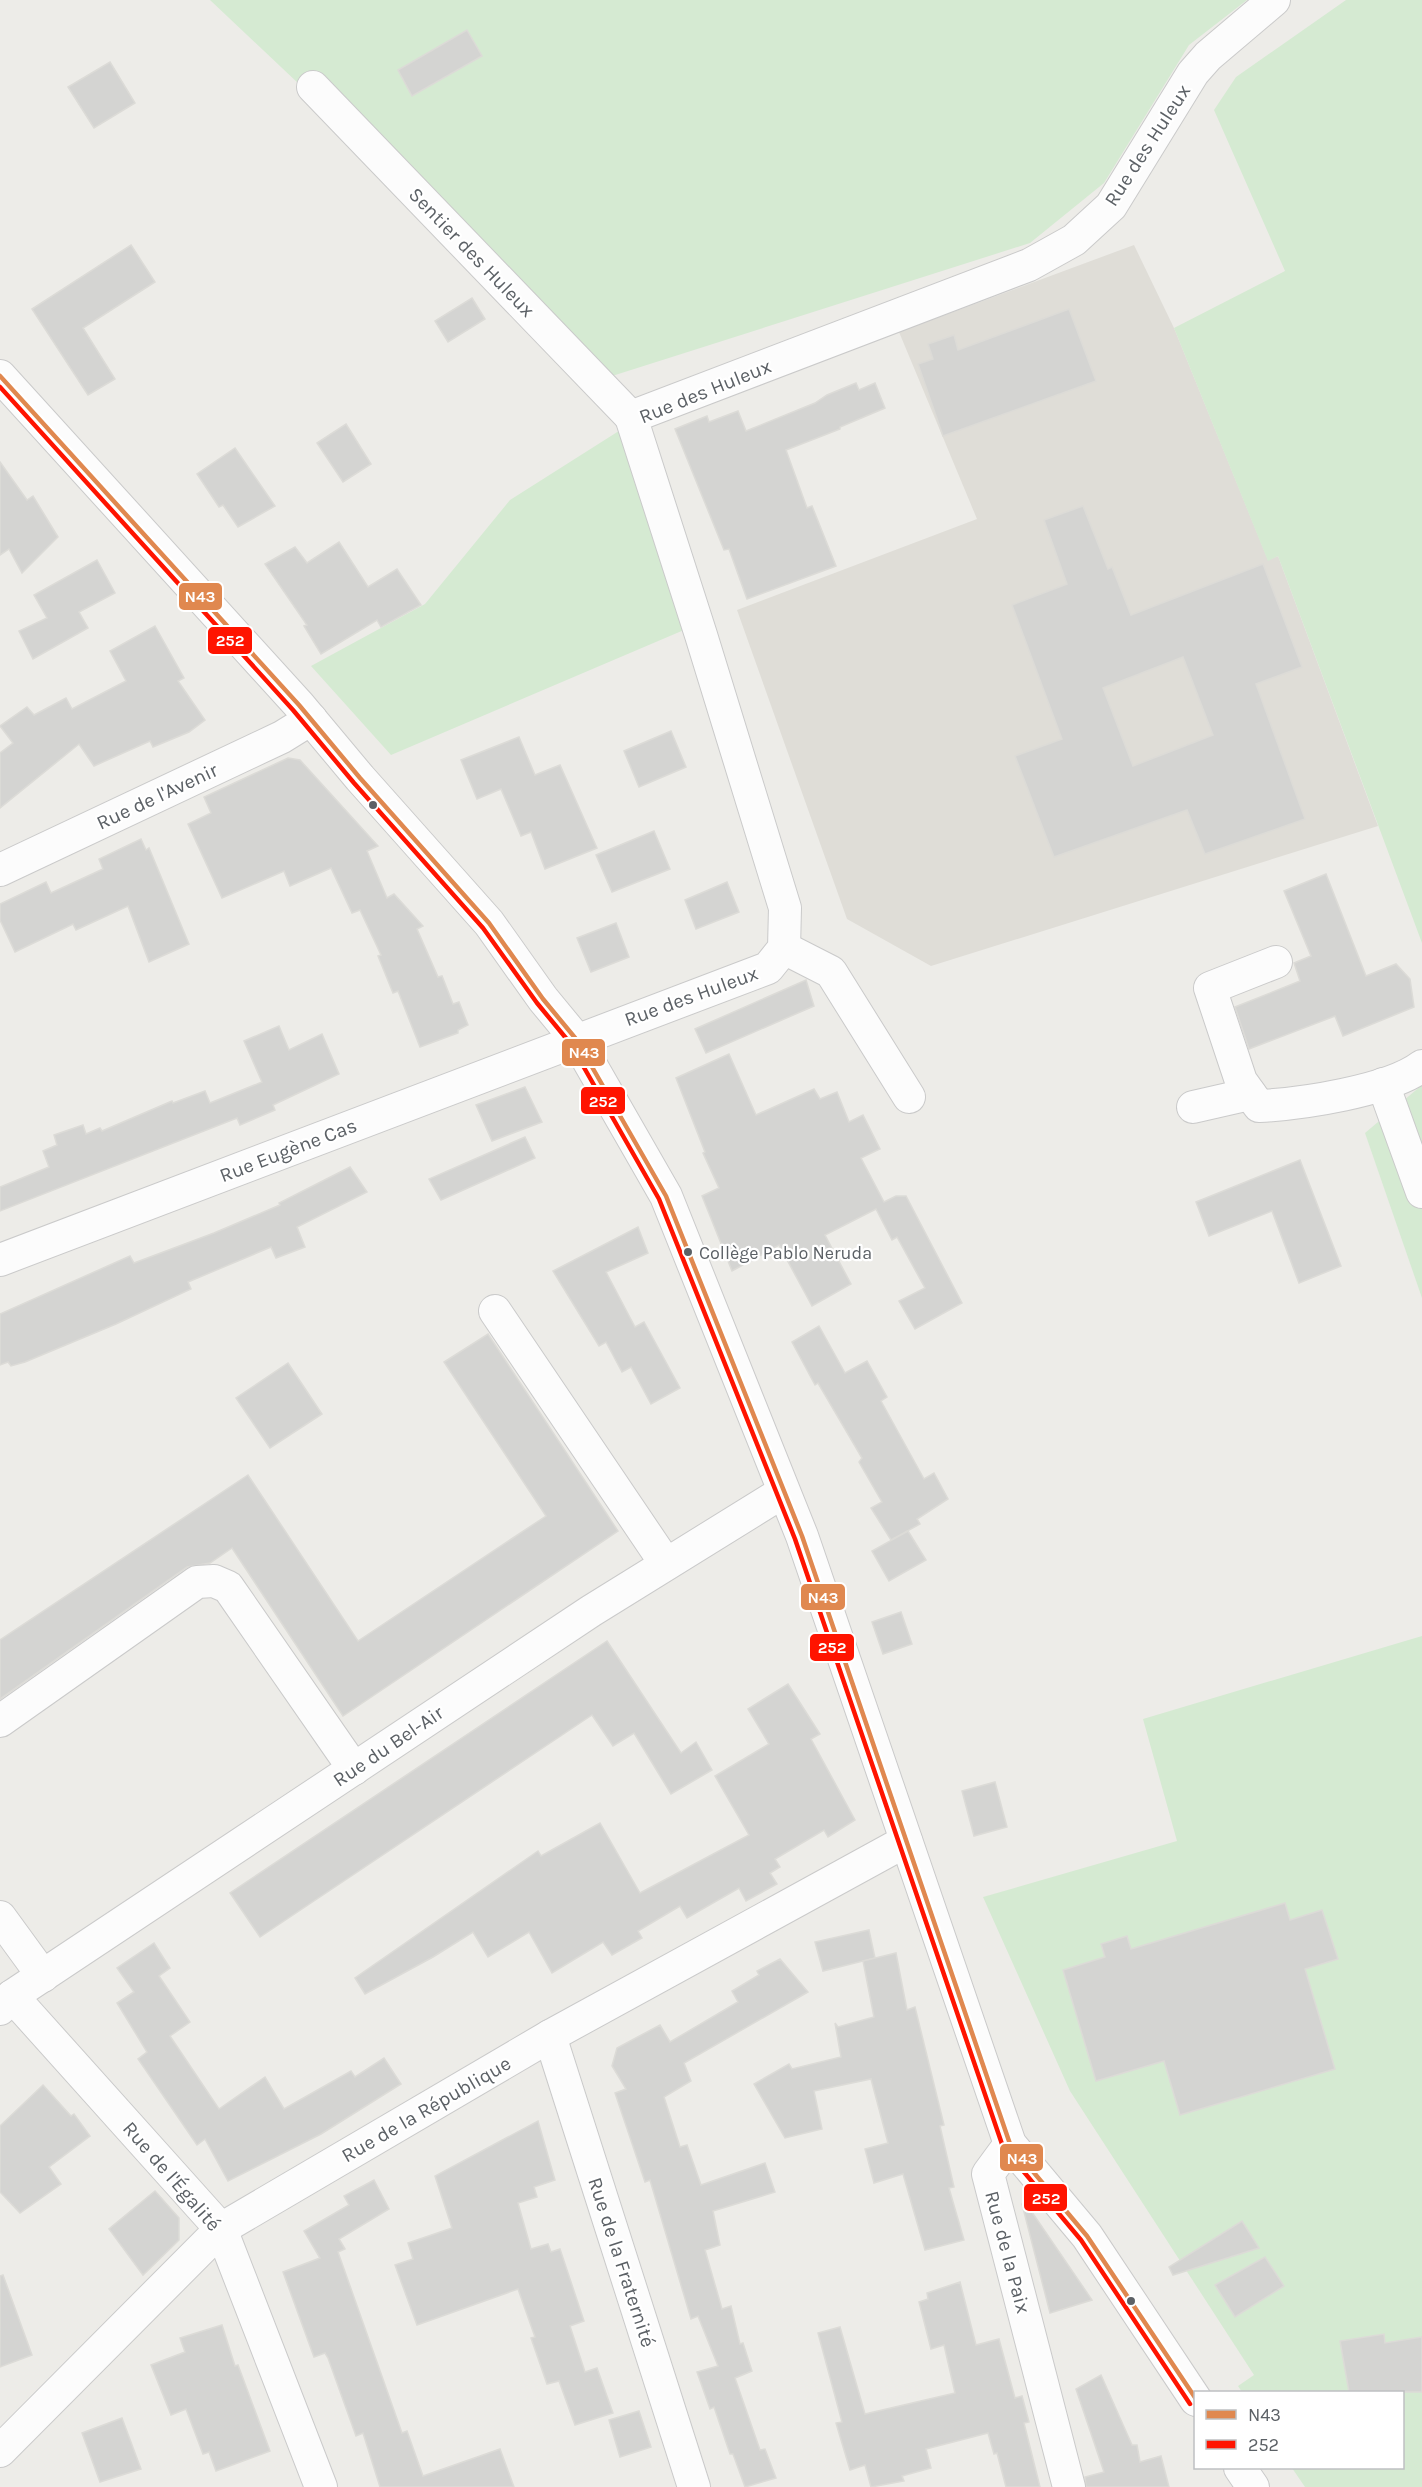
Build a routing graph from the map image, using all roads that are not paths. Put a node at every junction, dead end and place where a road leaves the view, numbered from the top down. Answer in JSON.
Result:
{"nodes":[{"id":1,"x":1274,"y":0,"type":"edge"},
{"id":2,"x":313,"y":87,"type":"dead end"},
{"id":3,"x":0,"y":376,"type":"edge"},
{"id":4,"x":631,"y":417,"type":"junction"},
{"id":5,"x":311,"y":719,"type":"junction"},
{"id":6,"x":0,"y":870,"type":"edge"},
{"id":7,"x":784,"y":948,"type":"junction"},
{"id":8,"x":1276,"y":962,"type":"dead end"},
{"id":9,"x":576,"y":1039,"type":"junction"},
{"id":10,"x":1422,"y":1066,"type":"edge"},
{"id":11,"x":1383,"y":1084,"type":"junction"},
{"id":12,"x":1250,"y":1094,"type":"junction"},
{"id":13,"x":909,"y":1097,"type":"dead end"},
{"id":14,"x":1193,"y":1107,"type":"dead end"},
{"id":15,"x":1422,"y":1192,"type":"edge"},
{"id":16,"x":0,"y":1260,"type":"edge"},
{"id":17,"x":495,"y":1311,"type":"dead end"},
{"id":18,"x":783,"y":1492,"type":"junction"},
{"id":19,"x":666,"y":1564,"type":"junction"},
{"id":20,"x":0,"y":1721,"type":"edge"},
{"id":21,"x":354,"y":1769,"type":"junction"},
{"id":22,"x":906,"y":1841,"type":"junction"},
{"id":23,"x":0,"y":1917,"type":"edge"},
{"id":24,"x":44,"y":1976,"type":"junction"},
{"id":25,"x":6,"y":2003,"type":"edge"},
{"id":26,"x":550,"y":2036,"type":"junction"},
{"id":27,"x":1010,"y":2144,"type":"junction"},
{"id":28,"x":221,"y":2229,"type":"junction"},
{"id":29,"x":1194,"y":2397,"type":"edge"},
{"id":30,"x":0,"y":2451,"type":"edge"},
{"id":31,"x":1241,"y":2469,"type":"edge"},
{"id":32,"x":321,"y":2487,"type":"edge"},
{"id":33,"x":694,"y":2487,"type":"edge"},
{"id":34,"x":1069,"y":2487,"type":"edge"},
{"id":35,"x":1253,"y":2487,"type":"edge"}],
"edges":[{"from":1,"to":4,"type":"street","name":"Rue des Huleux"},
{"from":2,"to":4,"type":"street","name":"Sentier des Huleux"},
{"from":3,"to":5,"type":"street"},
{"from":4,"to":7,"type":"street","name":"Rue des Huleux"},
{"from":5,"to":6,"type":"street","name":"Rue de l'Avenir"},
{"from":5,"to":9,"type":"street"},
{"from":7,"to":9,"type":"street","name":"Rue des Huleux"},
{"from":7,"to":13,"type":"street"},
{"from":8,"to":12,"type":"street"},
{"from":9,"to":16,"type":"street","name":"Rue Eugène Cas"},
{"from":9,"to":18,"type":"street"},
{"from":10,"to":11,"type":"street"},
{"from":11,"to":12,"type":"street"},
{"from":11,"to":15,"type":"street"},
{"from":12,"to":14,"type":"street"},
{"from":17,"to":19,"type":"street"},
{"from":18,"to":19,"type":"street","name":"Rue du Bel-Air"},
{"from":18,"to":22,"type":"street"},
{"from":19,"to":21,"type":"street","name":"Rue du Bel-Air"},
{"from":20,"to":21,"type":"street"},
{"from":21,"to":24,"type":"street","name":"Rue du Bel-Air"},
{"from":22,"to":26,"type":"street","name":"Rue de la République"},
{"from":22,"to":27,"type":"street"},
{"from":23,"to":24,"type":"street"},
{"from":24,"to":25,"type":"street","name":"Rue du Bel-Air"},
{"from":25,"to":28,"type":"street","name":"Rue de l'Égalité"},
{"from":26,"to":28,"type":"street","name":"Rue de la République"},
{"from":26,"to":33,"type":"street","name":"Rue de la Fraternité"},
{"from":27,"to":29,"type":"street"},
{"from":27,"to":34,"type":"street","name":"Rue de la Paix"},
{"from":28,"to":30,"type":"street","name":"Rue de la République"},
{"from":28,"to":32,"type":"street","name":"Rue de l'Égalité"},
{"from":31,"to":35,"type":"street"}]}
